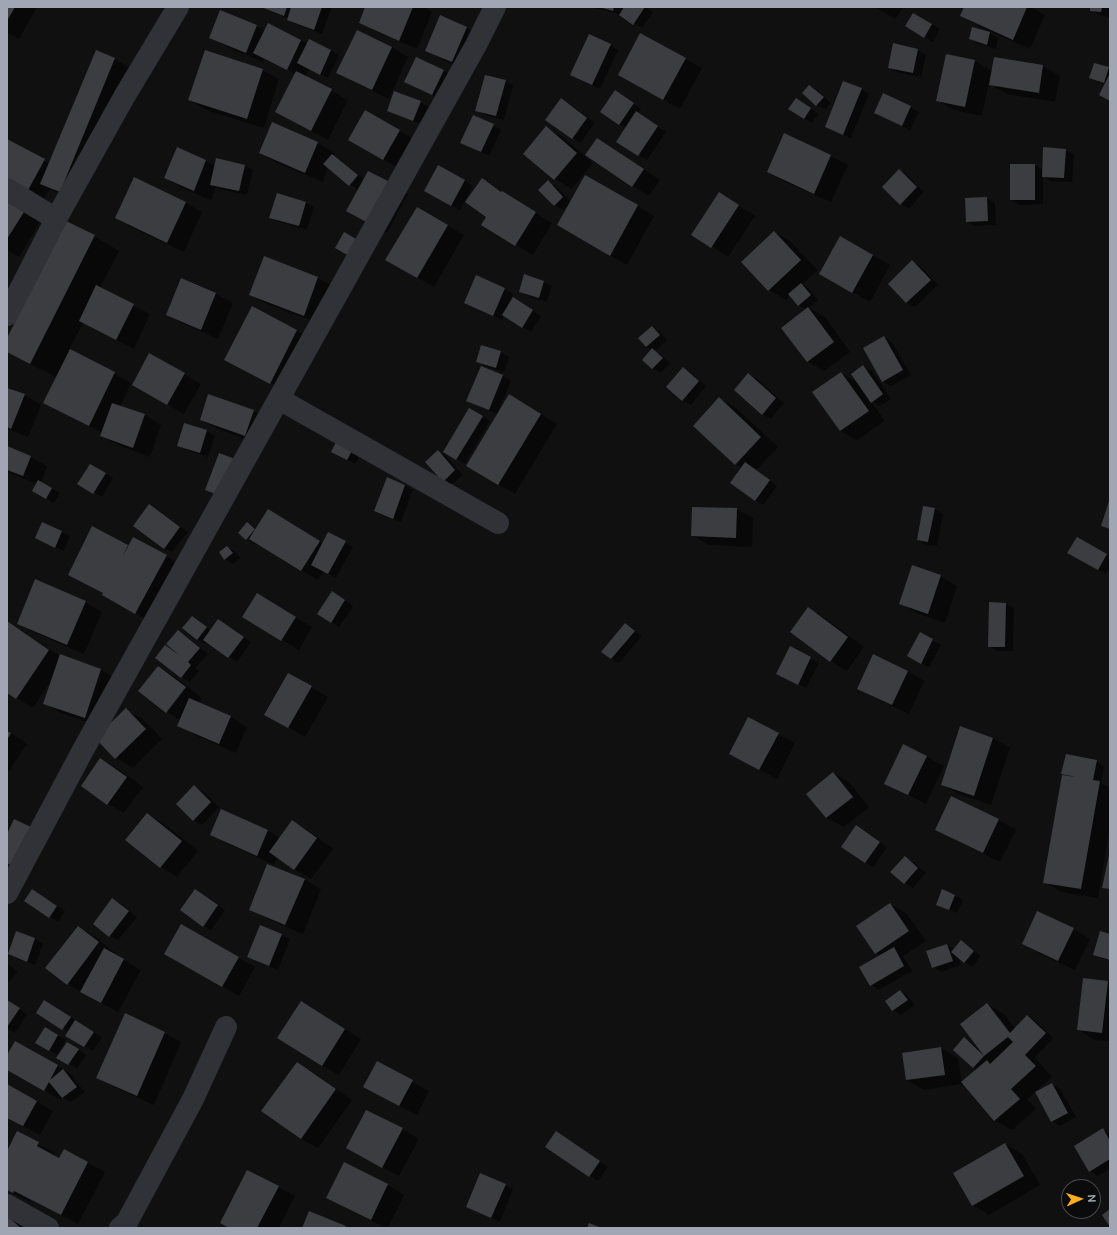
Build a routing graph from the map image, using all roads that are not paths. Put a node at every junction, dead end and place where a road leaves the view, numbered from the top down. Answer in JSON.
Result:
{"nodes":[{"id":1,"x":178,"y":7,"type":"edge"},
{"id":2,"x":495,"y":7,"type":"edge"},
{"id":3,"x":7,"y":189,"type":"edge"},
{"id":4,"x":56,"y":220,"type":"junction"},
{"id":5,"x":7,"y":315,"type":"edge"},
{"id":6,"x":279,"y":398,"type":"junction"},
{"id":7,"x":498,"y":523,"type":"dead end"},
{"id":8,"x":7,"y":893,"type":"edge"},
{"id":9,"x":226,"y":1027,"type":"dead end"},
{"id":10,"x":7,"y":1205,"type":"edge"},
{"id":11,"x":48,"y":1228,"type":"edge"},
{"id":12,"x":120,"y":1228,"type":"edge"}],
"edges":[{"from":1,"to":4,"type":"street"},
{"from":2,"to":6,"type":"street"},
{"from":3,"to":4,"type":"street"},
{"from":4,"to":5,"type":"street"},
{"from":6,"to":7,"type":"street"},
{"from":6,"to":8,"type":"street"},
{"from":9,"to":12,"type":"street"},
{"from":10,"to":11,"type":"street"}]}
